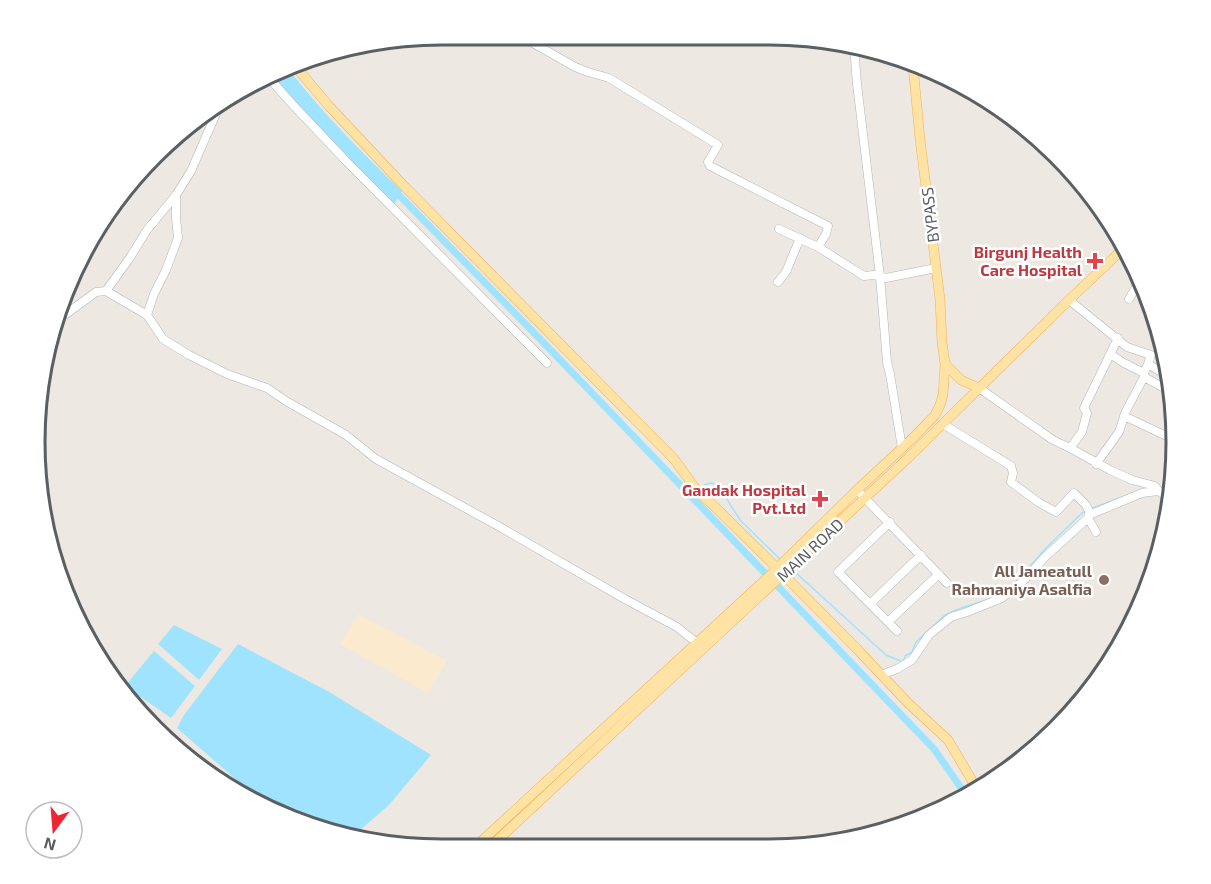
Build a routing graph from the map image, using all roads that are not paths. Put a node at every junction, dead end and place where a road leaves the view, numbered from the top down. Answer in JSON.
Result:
{"nodes":[{"id":1,"x":538,"y":45,"type":"edge"},
{"id":2,"x":855,"y":55,"type":"edge"},
{"id":3,"x":300,"y":71,"type":"edge"},
{"id":4,"x":914,"y":72,"type":"edge"},
{"id":5,"x":273,"y":83,"type":"edge"},
{"id":6,"x":215,"y":116,"type":"edge"},
{"id":7,"x":176,"y":195,"type":"junction"},
{"id":8,"x":779,"y":229,"type":"dead end"},
{"id":9,"x":800,"y":238,"type":"junction"},
{"id":10,"x":818,"y":247,"type":"junction"},
{"id":11,"x":1118,"y":253,"type":"edge"},
{"id":12,"x":936,"y":268,"type":"junction"},
{"id":13,"x":880,"y":276,"type":"junction"},
{"id":14,"x":778,"y":282,"type":"dead end"},
{"id":15,"x":1135,"y":288,"type":"edge"},
{"id":16,"x":106,"y":291,"type":"junction"},
{"id":17,"x":1129,"y":299,"type":"dead end"},
{"id":18,"x":1069,"y":300,"type":"junction"},
{"id":19,"x":66,"y":314,"type":"edge"},
{"id":20,"x":147,"y":315,"type":"junction"},
{"id":21,"x":1118,"y":338,"type":"junction"},
{"id":22,"x":1110,"y":354,"type":"junction"},
{"id":23,"x":547,"y":363,"type":"dead end"},
{"id":24,"x":945,"y":364,"type":"junction"},
{"id":25,"x":1148,"y":364,"type":"junction"},
{"id":26,"x":1159,"y":370,"type":"edge"},
{"id":27,"x":1144,"y":375,"type":"junction"},
{"id":28,"x":1162,"y":386,"type":"edge"},
{"id":29,"x":978,"y":388,"type":"junction"},
{"id":30,"x":1124,"y":416,"type":"junction"},
{"id":31,"x":943,"y":424,"type":"junction"},
{"id":32,"x":915,"y":436,"type":"joint"},
{"id":33,"x":1166,"y":436,"type":"edge"},
{"id":34,"x":902,"y":448,"type":"junction"},
{"id":35,"x":1070,"y":448,"type":"junction"},
{"id":36,"x":1096,"y":464,"type":"junction"},
{"id":37,"x":1157,"y":489,"type":"junction"},
{"id":38,"x":857,"y":490,"type":"junction"},
{"id":39,"x":1163,"y":493,"type":"edge"},
{"id":40,"x":866,"y":497,"type":"junction"},
{"id":41,"x":1089,"y":516,"type":"junction"},
{"id":42,"x":890,"y":522,"type":"junction"},
{"id":43,"x":1096,"y":532,"type":"dead end"},
{"id":44,"x":921,"y":555,"type":"junction"},
{"id":45,"x":779,"y":572,"type":"junction"},
{"id":46,"x":939,"y":574,"type":"junction"},
{"id":47,"x":947,"y":583,"type":"dead end"},
{"id":48,"x":767,"y":584,"type":"junction"},
{"id":49,"x":870,"y":604,"type":"junction"},
{"id":50,"x":888,"y":622,"type":"junction"},
{"id":51,"x":897,"y":631,"type":"dead end"},
{"id":52,"x":697,"y":643,"type":"junction"},
{"id":53,"x":881,"y":675,"type":"junction"},
{"id":54,"x":973,"y":783,"type":"edge"},
{"id":55,"x":484,"y":839,"type":"edge"},
{"id":56,"x":498,"y":839,"type":"edge"}],
"edges":[{"from":1,"to":10,"type":"street"},
{"from":2,"to":13,"type":"street"},
{"from":3,"to":45,"type":"main road"},
{"from":4,"to":12,"type":"main road","name":"BYPASS"},
{"from":5,"to":23,"type":"street"},
{"from":6,"to":7,"type":"street"},
{"from":7,"to":16,"type":"street"},
{"from":7,"to":20,"type":"street"},
{"from":8,"to":9,"type":"street"},
{"from":9,"to":10,"type":"street"},
{"from":9,"to":14,"type":"street"},
{"from":10,"to":13,"type":"street"},
{"from":11,"to":18,"type":"main road","name":"MAIN ROAD"},
{"from":12,"to":13,"type":"street"},
{"from":12,"to":24,"type":"main road","name":"BYPASS"},
{"from":13,"to":34,"type":"street"},
{"from":15,"to":17,"type":"street"},
{"from":16,"to":19,"type":"street"},
{"from":16,"to":20,"type":"street"},
{"from":18,"to":21,"type":"street"},
{"from":18,"to":29,"type":"main road","name":"MAIN ROAD"},
{"from":20,"to":52,"type":"street"},
{"from":21,"to":22,"type":"street"},
{"from":21,"to":25,"type":"street"},
{"from":22,"to":27,"type":"street"},
{"from":22,"to":35,"type":"street"},
{"from":24,"to":29,"type":"main road"},
{"from":24,"to":32,"type":"main road","name":"BYPASS"},
{"from":25,"to":26,"type":"street"},
{"from":25,"to":27,"type":"street"},
{"from":27,"to":28,"type":"street"},
{"from":27,"to":30,"type":"street"},
{"from":29,"to":31,"type":"main road","name":"MAIN ROAD"},
{"from":29,"to":35,"type":"street"},
{"from":30,"to":33,"type":"street"},
{"from":30,"to":36,"type":"street"},
{"from":31,"to":40,"type":"main road","name":"MAIN ROAD"},
{"from":31,"to":41,"type":"street"},
{"from":32,"to":34,"type":"main road","name":"MAIN ROAD"},
{"from":34,"to":38,"type":"main road","name":"MAIN ROAD"},
{"from":35,"to":36,"type":"street"},
{"from":36,"to":37,"type":"street"},
{"from":37,"to":39,"type":"street"},
{"from":37,"to":41,"type":"street"},
{"from":38,"to":40,"type":"street"},
{"from":38,"to":45,"type":"main road","name":"MAIN ROAD"},
{"from":40,"to":42,"type":"street"},
{"from":40,"to":45,"type":"main road","name":"MAIN ROAD"},
{"from":41,"to":43,"type":"street"},
{"from":41,"to":53,"type":"street"},
{"from":42,"to":44,"type":"street"},
{"from":42,"to":49,"type":"street"},
{"from":44,"to":46,"type":"street"},
{"from":44,"to":49,"type":"street"},
{"from":45,"to":48,"type":"main road","name":"MAIN ROAD"},
{"from":45,"to":53,"type":"main road"},
{"from":46,"to":47,"type":"street"},
{"from":46,"to":50,"type":"street"},
{"from":48,"to":52,"type":"main road","name":"MAIN ROAD"},
{"from":48,"to":56,"type":"main road","name":"MAIN ROAD"},
{"from":49,"to":50,"type":"street"},
{"from":50,"to":51,"type":"street"},
{"from":52,"to":55,"type":"main road","name":"MAIN ROAD"},
{"from":53,"to":54,"type":"main road"}]}
